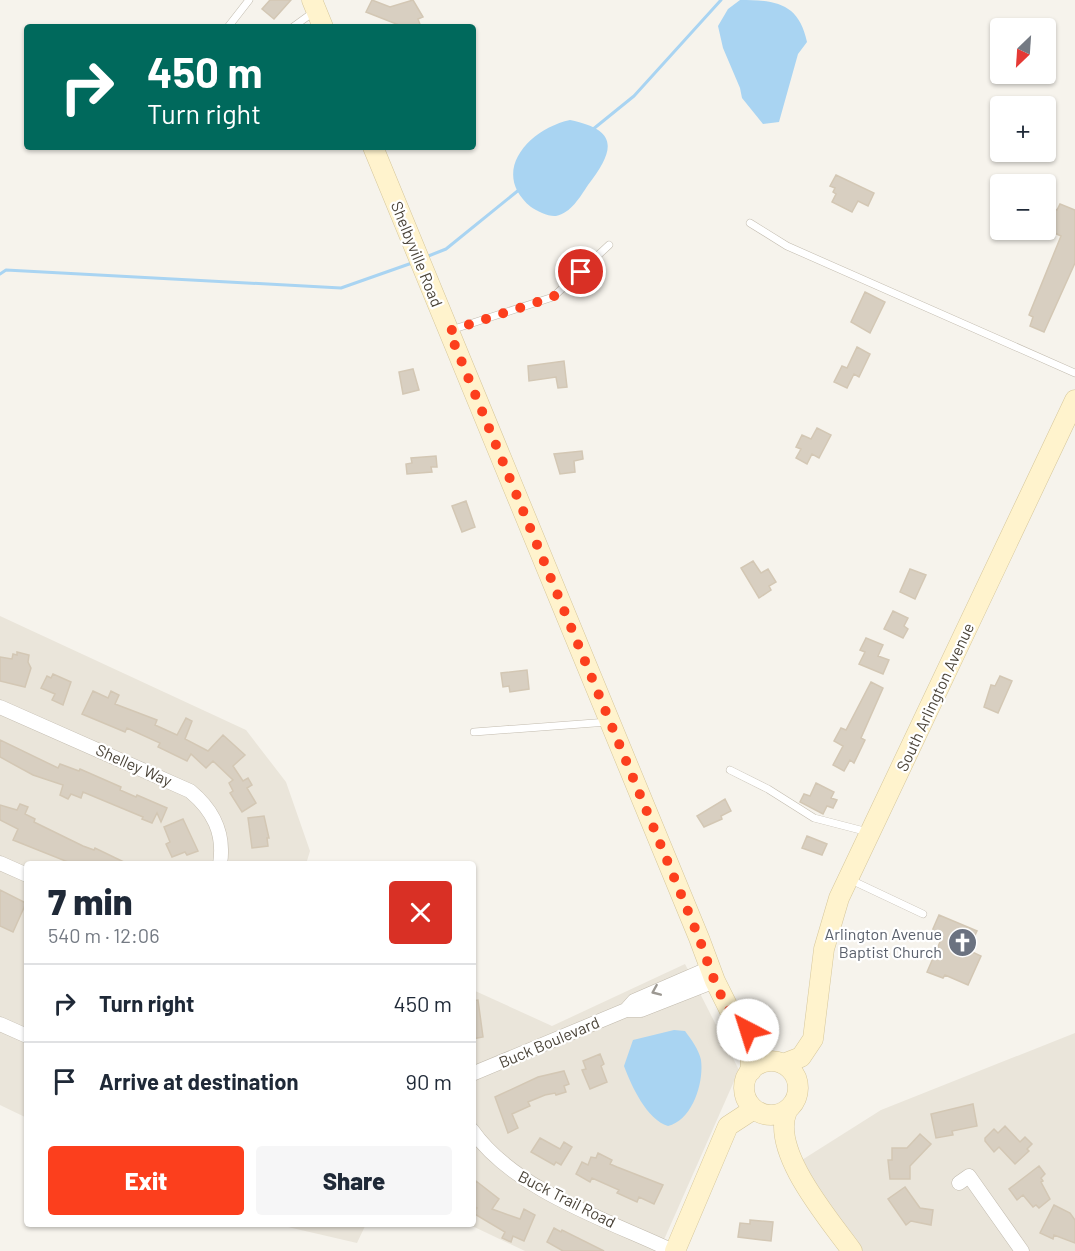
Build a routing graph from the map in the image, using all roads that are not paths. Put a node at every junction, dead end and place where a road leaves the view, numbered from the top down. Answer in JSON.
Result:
{"nodes":[{"id":1,"x":249,"y":0,"type":"edge"},
{"id":2,"x":317,"y":13,"type":"edge"},
{"id":3,"x":230,"y":24,"type":"edge"},
{"id":4,"x":298,"y":24,"type":"edge"},
{"id":5,"x":374,"y":150,"type":"edge"},
{"id":6,"x":750,"y":223,"type":"dead end"},
{"id":7,"x":609,"y":245,"type":"dead end"},
{"id":8,"x":449,"y":331,"type":"junction"},
{"id":9,"x":1075,"y":373,"type":"edge"},
{"id":10,"x":1075,"y":400,"type":"edge"},
{"id":11,"x":0,"y":707,"type":"edge"},
{"id":12,"x":610,"y":722,"type":"junction"},
{"id":13,"x":474,"y":732,"type":"dead end"},
{"id":14,"x":730,"y":770,"type":"dead end"},
{"id":15,"x":871,"y":832,"type":"junction"},
{"id":16,"x":220,"y":861,"type":"edge"},
{"id":17,"x":0,"y":863,"type":"edge"},
{"id":18,"x":24,"y":873,"type":"edge"},
{"id":19,"x":849,"y":879,"type":"junction"},
{"id":20,"x":923,"y":914,"type":"dead end"},
{"id":21,"x":712,"y":975,"type":"junction"},
{"id":22,"x":819,"y":1001,"type":"junction"},
{"id":23,"x":0,"y":1024,"type":"edge"},
{"id":24,"x":738,"y":1024,"type":"junction"},
{"id":25,"x":24,"y":1035,"type":"edge"},
{"id":26,"x":780,"y":1063,"type":"junction"},
{"id":27,"x":476,"y":1072,"type":"edge"},
{"id":28,"x":748,"y":1079,"type":"junction"},
{"id":29,"x":798,"y":1090,"type":"junction"},
{"id":30,"x":757,"y":1111,"type":"junction"},
{"id":31,"x":787,"y":1111,"type":"junction"},
{"id":32,"x":476,"y":1134,"type":"edge"},
{"id":33,"x":716,"y":1153,"type":"junction"},
{"id":34,"x":794,"y":1165,"type":"junction"},
{"id":35,"x":959,"y":1183,"type":"dead end"},
{"id":36,"x":674,"y":1251,"type":"edge"},
{"id":37,"x":852,"y":1251,"type":"edge"},
{"id":38,"x":1022,"y":1251,"type":"edge"}],
"edges":[{"from":1,"to":3,"type":"lane"},
{"from":2,"to":4,"type":"lane"},
{"from":5,"to":8,"type":"main road","name":"Shelbyville Road"},
{"from":6,"to":9,"type":"lane"},
{"from":7,"to":8,"type":"lane"},
{"from":8,"to":12,"type":"main road","name":"Shelbyville Road"},
{"from":10,"to":15,"type":"main road","name":"South Arlington Avenue"},
{"from":11,"to":16,"type":"street","name":"Shelley Way"},
{"from":12,"to":13,"type":"lane"},
{"from":12,"to":21,"type":"main road","name":"Shelbyville Road"},
{"from":14,"to":15,"type":"lane"},
{"from":15,"to":19,"type":"main road","name":"South Arlington Avenue"},
{"from":17,"to":18,"type":"street"},
{"from":19,"to":20,"type":"lane"},
{"from":19,"to":22,"type":"main road","name":"South Arlington Avenue"},
{"from":21,"to":24,"type":"main road","name":"Shelbyville Road"},
{"from":21,"to":27,"type":"street","name":"Buck Boulevard"},
{"from":22,"to":26,"type":"main road","name":"South Arlington Avenue"},
{"from":22,"to":29,"type":"main road","name":"South Arlington Avenue"},
{"from":23,"to":25,"type":"street"},
{"from":24,"to":26,"type":"main road"},
{"from":24,"to":28,"type":"main road"},
{"from":26,"to":28,"type":"main road"},
{"from":26,"to":29,"type":"main road"},
{"from":28,"to":30,"type":"main road"},
{"from":28,"to":33,"type":"main road"},
{"from":29,"to":31,"type":"main road"},
{"from":30,"to":31,"type":"main road"},
{"from":30,"to":33,"type":"main road"},
{"from":30,"to":34,"type":"main road"},
{"from":31,"to":34,"type":"main road"},
{"from":32,"to":36,"type":"street","name":"Buck Trail Road"},
{"from":33,"to":36,"type":"main road"},
{"from":34,"to":37,"type":"main road"},
{"from":35,"to":38,"type":"street"}]}
